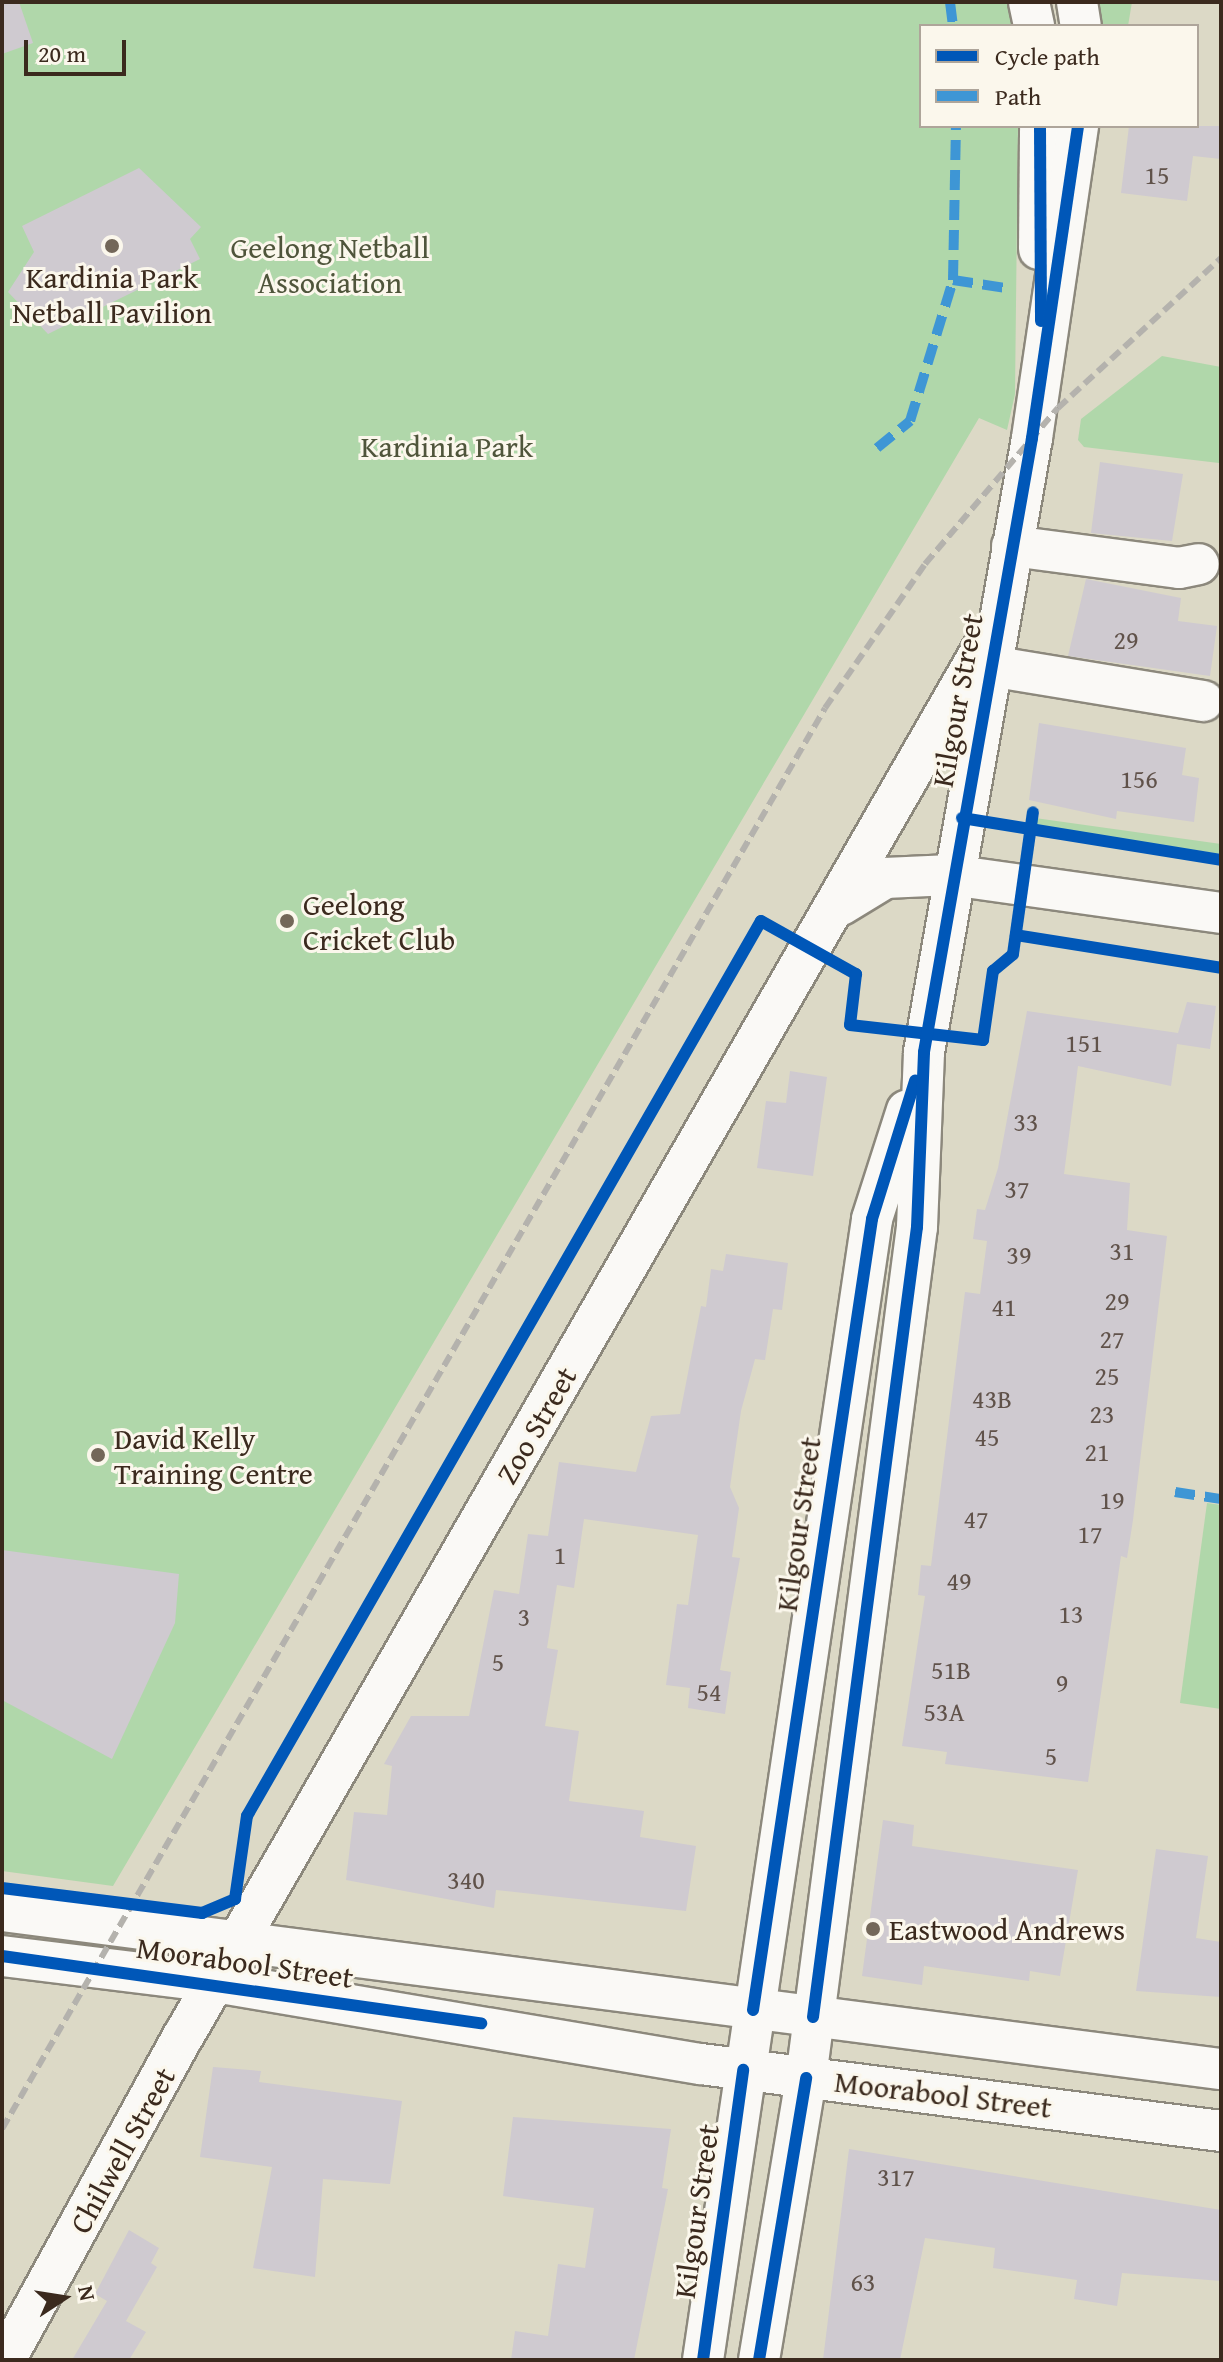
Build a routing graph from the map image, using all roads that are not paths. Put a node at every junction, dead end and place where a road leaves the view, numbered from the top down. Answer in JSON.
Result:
{"nodes":[{"id":1,"x":1029,"y":2,"type":"edge"},
{"id":2,"x":1077,"y":2,"type":"edge"},
{"id":3,"x":1034,"y":24,"type":"edge"},
{"id":4,"x":1081,"y":24,"type":"edge"},
{"id":5,"x":1040,"y":128,"type":"edge"},
{"id":6,"x":1078,"y":128,"type":"edge"},
{"id":7,"x":1043,"y":356,"type":"junction"},
{"id":8,"x":1012,"y":546,"type":"junction"},
{"id":9,"x":1192,"y":573,"type":"dead end"},
{"id":10,"x":998,"y":622,"type":"junction"},
{"id":11,"x":990,"y":666,"type":"junction"},
{"id":12,"x":1203,"y":701,"type":"dead end"},
{"id":13,"x":951,"y":875,"type":"junction"},
{"id":14,"x":837,"y":907,"type":"junction"},
{"id":15,"x":1221,"y":913,"type":"edge"},
{"id":16,"x":924,"y":1052,"type":"junction"},
{"id":17,"x":834,"y":1452,"type":"junction"},
{"id":18,"x":884,"y":1461,"type":"junction"},
{"id":19,"x":794,"y":1744,"type":"junction"},
{"id":20,"x":846,"y":1754,"type":"junction"},
{"id":21,"x":2,"y":1911,"type":"edge"},
{"id":22,"x":238,"y":1945,"type":"junction"},
{"id":23,"x":2,"y":1956,"type":"edge"},
{"id":24,"x":215,"y":1982,"type":"junction"},
{"id":25,"x":753,"y":2010,"type":"junction"},
{"id":26,"x":813,"y":2017,"type":"junction"},
{"id":27,"x":1221,"y":2069,"type":"edge"},
{"id":28,"x":743,"y":2070,"type":"junction"},
{"id":29,"x":806,"y":2078,"type":"junction"},
{"id":30,"x":1221,"y":2131,"type":"edge"},
{"id":31,"x":5,"y":2360,"type":"edge"},
{"id":32,"x":703,"y":2360,"type":"edge"},
{"id":33,"x":759,"y":2360,"type":"edge"}],
"edges":[{"from":1,"to":3,"type":"street"},
{"from":2,"to":4,"type":"street"},
{"from":5,"to":7,"type":"street","name":"Kilgour Street"},
{"from":6,"to":7,"type":"street","name":"Kilgour Street"},
{"from":7,"to":8,"type":"street","name":"Kilgour Street"},
{"from":8,"to":9,"type":"street"},
{"from":8,"to":10,"type":"street","name":"Kilgour Street"},
{"from":10,"to":11,"type":"street","name":"Kilgour Street"},
{"from":10,"to":14,"type":"street","name":"Zoo Street"},
{"from":11,"to":12,"type":"street"},
{"from":11,"to":13,"type":"street","name":"Kilgour Street"},
{"from":13,"to":14,"type":"street","name":"Zoo Street"},
{"from":13,"to":15,"type":"street","name":"Zoo Street"},
{"from":13,"to":16,"type":"street","name":"Kilgour Street"},
{"from":14,"to":22,"type":"street","name":"Zoo Street"},
{"from":16,"to":17,"type":"street","name":"Kilgour Street"},
{"from":16,"to":18,"type":"street","name":"Kilgour Street"},
{"from":17,"to":18,"type":"street"},
{"from":17,"to":19,"type":"street","name":"Kilgour Street"},
{"from":18,"to":20,"type":"street","name":"Kilgour Street"},
{"from":19,"to":20,"type":"street"},
{"from":19,"to":25,"type":"street","name":"Kilgour Street"},
{"from":20,"to":26,"type":"street","name":"Kilgour Street"},
{"from":21,"to":22,"type":"street","name":"Moorabool Street"},
{"from":22,"to":24,"type":"street","name":"Zoo Street"},
{"from":22,"to":25,"type":"street","name":"Moorabool Street"},
{"from":23,"to":24,"type":"street","name":"Moorabool Street"},
{"from":24,"to":28,"type":"street","name":"Moorabool Street"},
{"from":24,"to":31,"type":"street","name":"Chilwell Street"},
{"from":25,"to":26,"type":"street","name":"Moorabool Street"},
{"from":25,"to":28,"type":"street","name":"Kilgour Street"},
{"from":26,"to":27,"type":"street","name":"Moorabool Street"},
{"from":26,"to":29,"type":"street","name":"Kilgour Street"},
{"from":28,"to":29,"type":"street","name":"Moorabool Street"},
{"from":28,"to":32,"type":"street","name":"Kilgour Street"},
{"from":29,"to":30,"type":"street","name":"Moorabool Street"},
{"from":29,"to":33,"type":"street","name":"Kilgour Street"}]}
